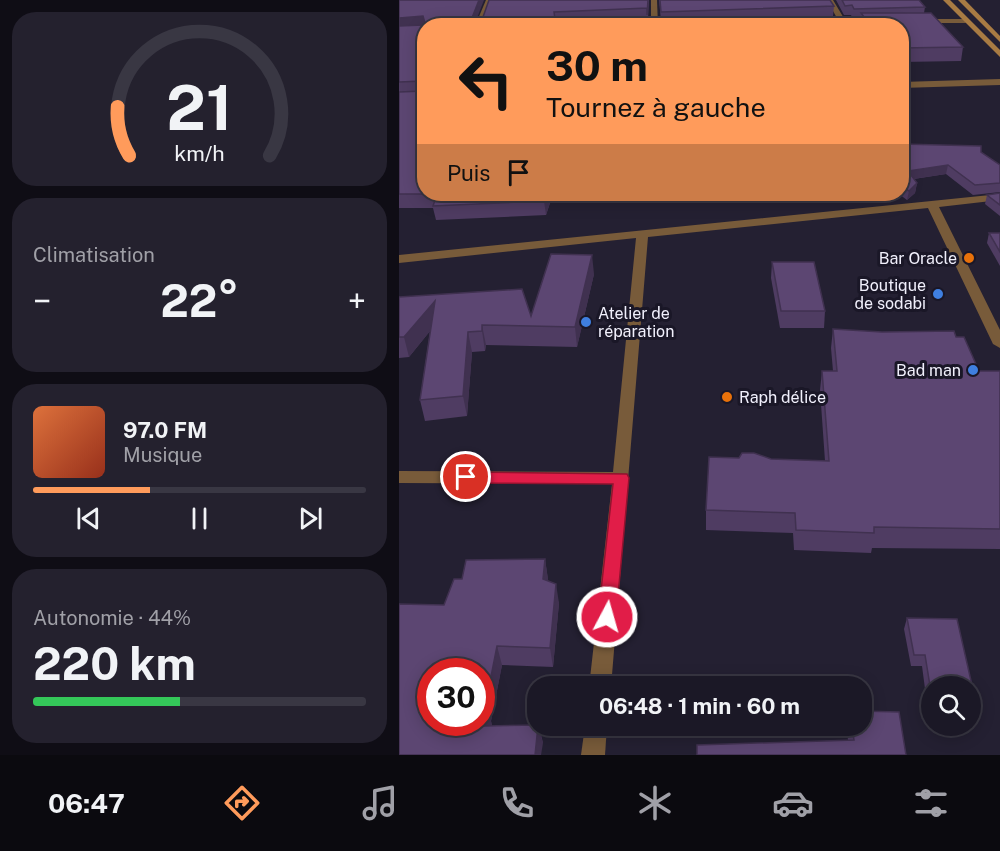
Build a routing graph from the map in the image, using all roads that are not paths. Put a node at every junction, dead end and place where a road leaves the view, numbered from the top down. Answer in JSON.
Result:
{"nodes":[{"id":1,"x":489,"y":0,"type":"edge"},
{"id":2,"x":654,"y":0,"type":"edge"},
{"id":3,"x":830,"y":0,"type":"edge"},
{"id":4,"x":946,"y":0,"type":"edge"},
{"id":5,"x":961,"y":0,"type":"edge"},
{"id":6,"x":481,"y":18,"type":"edge"},
{"id":7,"x":654,"y":18,"type":"edge"},
{"id":8,"x":841,"y":18,"type":"edge"},
{"id":9,"x":909,"y":21,"type":"edge"},
{"id":10,"x":965,"y":21,"type":"junction"},
{"id":11,"x":1000,"y":40,"type":"edge"},
{"id":12,"x":1000,"y":54,"type":"edge"},
{"id":13,"x":1000,"y":82,"type":"edge"},
{"id":14,"x":909,"y":85,"type":"edge"},
{"id":15,"x":1000,"y":197,"type":"edge"},
{"id":16,"x":932,"y":204,"type":"junction"},
{"id":17,"x":642,"y":234,"type":"junction"},
{"id":18,"x":399,"y":259,"type":"edge"},
{"id":19,"x":1000,"y":344,"type":"edge"},
{"id":20,"x":399,"y":477,"type":"edge"},
{"id":21,"x":621,"y":478,"type":"junction"},
{"id":22,"x":601,"y":676,"type":"edge"},
{"id":23,"x":595,"y":736,"type":"edge"},
{"id":24,"x":593,"y":755,"type":"edge"}],
"edges":[{"from":1,"to":6,"type":"street"},
{"from":2,"to":7,"type":"street"},
{"from":3,"to":8,"type":"street"},
{"from":4,"to":10,"type":"main road"},
{"from":5,"to":11,"type":"main road"},
{"from":9,"to":10,"type":"street"},
{"from":10,"to":12,"type":"main road"},
{"from":13,"to":14,"type":"street"},
{"from":15,"to":16,"type":"street"},
{"from":16,"to":17,"type":"street"},
{"from":16,"to":19,"type":"street"},
{"from":17,"to":18,"type":"street"},
{"from":17,"to":21,"type":"street"},
{"from":20,"to":21,"type":"street"},
{"from":21,"to":22,"type":"street"},
{"from":23,"to":24,"type":"street"}]}
